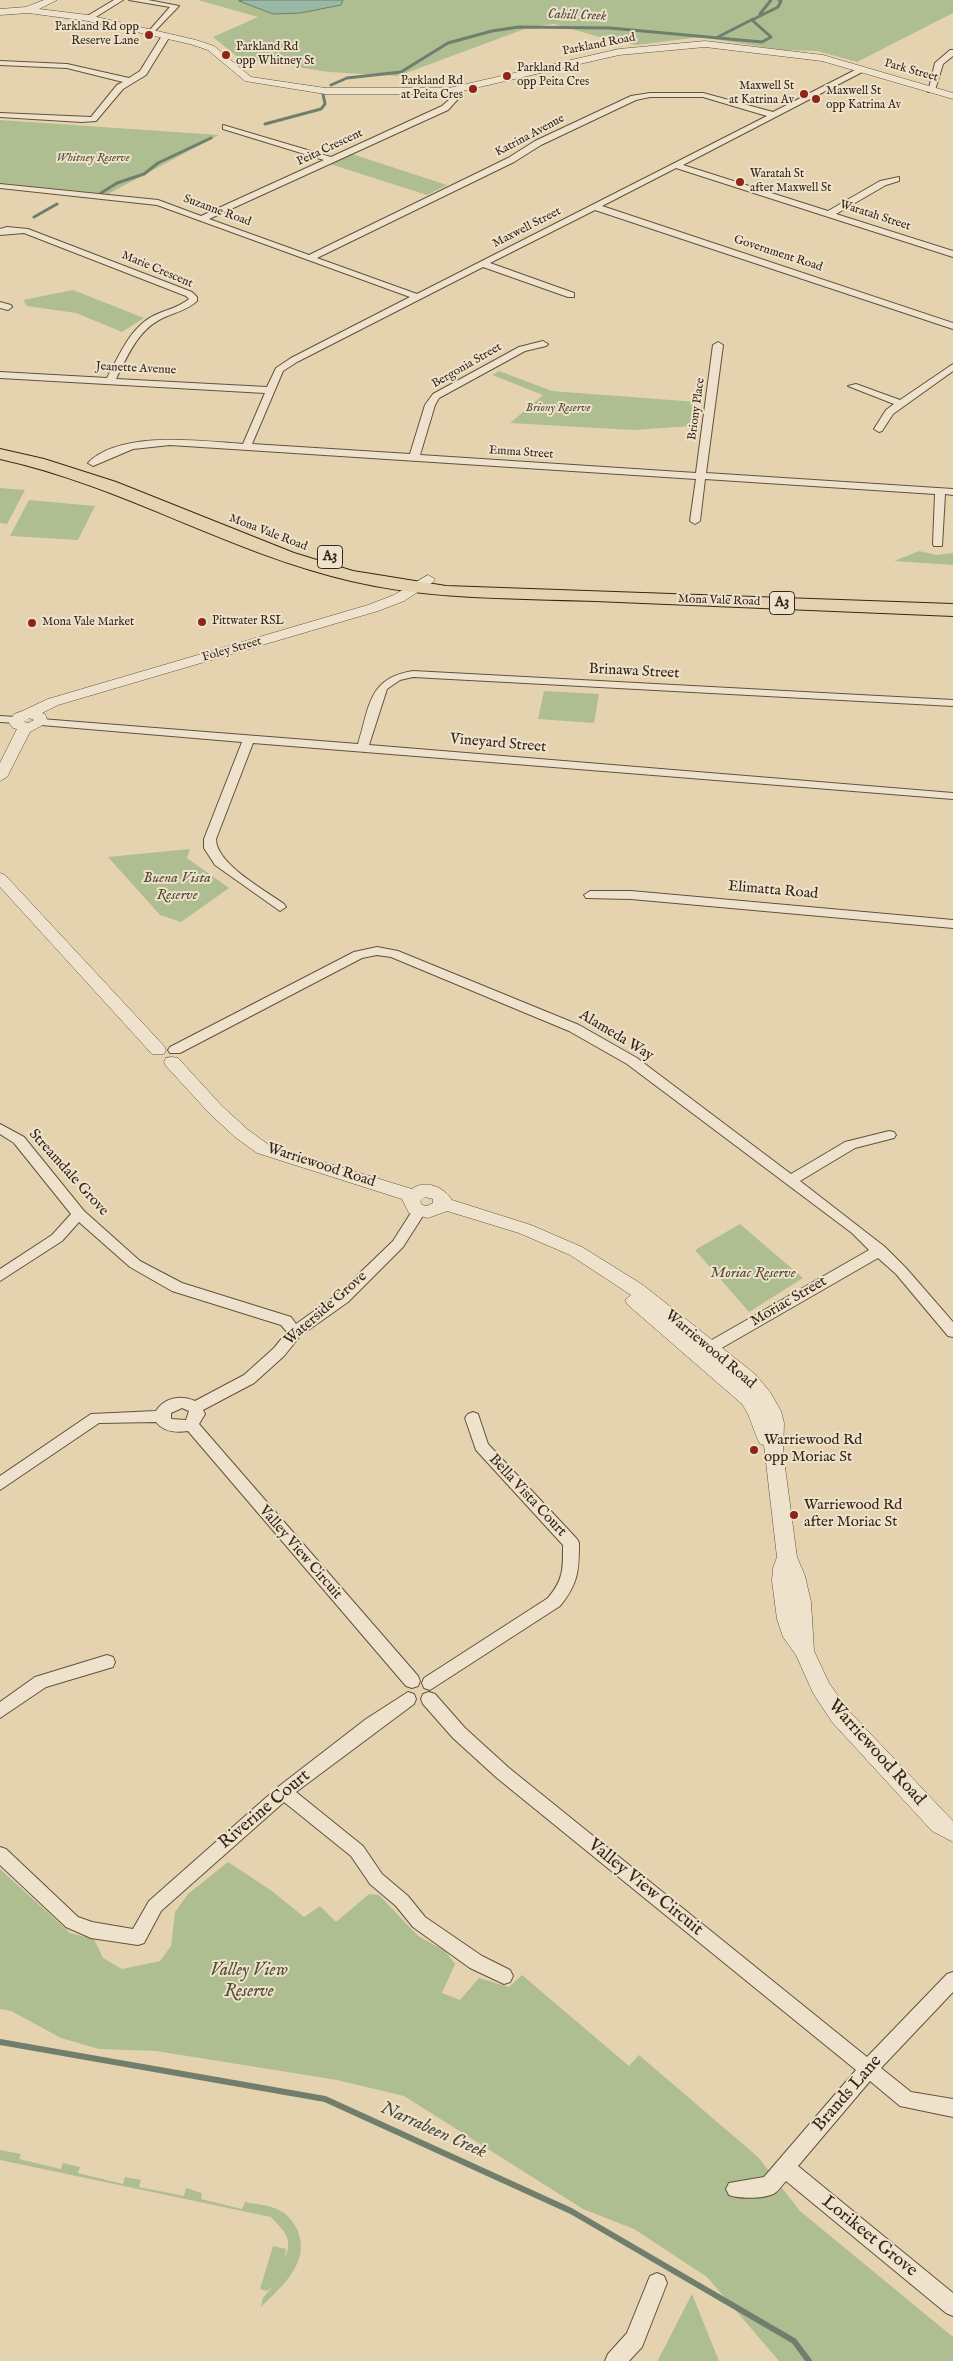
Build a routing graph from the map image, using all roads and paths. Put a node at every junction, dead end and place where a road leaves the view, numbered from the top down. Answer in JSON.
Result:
{"nodes":[{"id":1,"x":52,"y":0,"type":"edge"},
{"id":2,"x":119,"y":0,"type":"edge"},
{"id":3,"x":133,"y":0,"type":"edge"},
{"id":4,"x":28,"y":10,"type":"junction"},
{"id":5,"x":0,"y":12,"type":"edge"},
{"id":6,"x":88,"y":18,"type":"junction"},
{"id":7,"x":152,"y":32,"type":"junction"},
{"id":8,"x":166,"y":36,"type":"junction"},
{"id":9,"x":953,"y":52,"type":"edge"},
{"id":10,"x":0,"y":63,"type":"edge"},
{"id":11,"x":862,"y":70,"type":"junction"},
{"id":12,"x":129,"y":81,"type":"junction"},
{"id":13,"x":931,"y":90,"type":"junction"},
{"id":14,"x":448,"y":91,"type":"junction"},
{"id":15,"x":953,"y":96,"type":"edge"},
{"id":16,"x":0,"y":115,"type":"edge"},
{"id":17,"x":773,"y":115,"type":"junction"},
{"id":18,"x":226,"y":127,"type":"dead end"},
{"id":19,"x":332,"y":160,"type":"junction"},
{"id":20,"x":675,"y":165,"type":"junction"},
{"id":21,"x":896,"y":179,"type":"dead end"},
{"id":22,"x":0,"y":186,"type":"edge"},
{"id":23,"x":596,"y":207,"type":"junction"},
{"id":24,"x":829,"y":214,"type":"junction"},
{"id":25,"x":203,"y":218,"type":"junction"},
{"id":26,"x":0,"y":232,"type":"edge"},
{"id":27,"x":953,"y":254,"type":"edge"},
{"id":28,"x":309,"y":258,"type":"junction"},
{"id":29,"x":484,"y":264,"type":"junction"},
{"id":30,"x":571,"y":295,"type":"dead end"},
{"id":31,"x":417,"y":297,"type":"junction"},
{"id":32,"x":953,"y":326,"type":"edge"},
{"id":33,"x":543,"y":344,"type":"dead end"},
{"id":34,"x":718,"y":345,"type":"dead end"},
{"id":35,"x":953,"y":368,"type":"edge"},
{"id":36,"x":0,"y":375,"type":"edge"},
{"id":37,"x":939,"y":377,"type":"junction"},
{"id":38,"x":111,"y":380,"type":"junction"},
{"id":39,"x":953,"y":382,"type":"edge"},
{"id":40,"x":853,"y":386,"type":"dead end"},
{"id":41,"x":270,"y":390,"type":"junction"},
{"id":42,"x":900,"y":403,"type":"junction"},
{"id":43,"x":879,"y":429,"type":"dead end"},
{"id":44,"x":246,"y":448,"type":"junction"},
{"id":45,"x":3,"y":450,"type":"edge"},
{"id":46,"x":414,"y":458,"type":"junction"},
{"id":47,"x":93,"y":463,"type":"junction"},
{"id":48,"x":700,"y":476,"type":"junction"},
{"id":49,"x":106,"y":483,"type":"junction"},
{"id":50,"x":940,"y":491,"type":"junction"},
{"id":51,"x":953,"y":492,"type":"edge"},
{"id":52,"x":695,"y":521,"type":"dead end"},
{"id":53,"x":938,"y":544,"type":"dead end"},
{"id":54,"x":421,"y":584,"type":"junction"},
{"id":55,"x":953,"y":610,"type":"edge"},
{"id":56,"x":953,"y":703,"type":"edge"},
{"id":57,"x":37,"y":718,"type":"junction"},
{"id":58,"x":0,"y":719,"type":"edge"},
{"id":59,"x":21,"y":724,"type":"junction"},
{"id":60,"x":248,"y":739,"type":"junction"},
{"id":61,"x":362,"y":748,"type":"junction"},
{"id":62,"x":0,"y":777,"type":"edge"},
{"id":63,"x":953,"y":796,"type":"edge"},
{"id":64,"x":0,"y":878,"type":"edge"},
{"id":65,"x":590,"y":895,"type":"dead end"},
{"id":66,"x":280,"y":907,"type":"dead end"},
{"id":67,"x":953,"y":924,"type":"edge"},
{"id":68,"x":168,"y":1054,"type":"junction"},
{"id":69,"x":0,"y":1128,"type":"edge"},
{"id":70,"x":889,"y":1135,"type":"dead end"},
{"id":71,"x":791,"y":1180,"type":"junction"},
{"id":72,"x":416,"y":1203,"type":"junction"},
{"id":73,"x":79,"y":1214,"type":"junction"},
{"id":74,"x":880,"y":1250,"type":"junction"},
{"id":75,"x":0,"y":1276,"type":"edge"},
{"id":76,"x":952,"y":1329,"type":"edge"},
{"id":77,"x":295,"y":1332,"type":"junction"},
{"id":78,"x":704,"y":1351,"type":"junction"},
{"id":79,"x":195,"y":1408,"type":"junction"},
{"id":80,"x":161,"y":1416,"type":"junction"},
{"id":81,"x":473,"y":1418,"type":"dead end"},
{"id":82,"x":190,"y":1425,"type":"junction"},
{"id":83,"x":0,"y":1484,"type":"edge"},
{"id":84,"x":107,"y":1662,"type":"dead end"},
{"id":85,"x":412,"y":1681,"type":"junction"},
{"id":86,"x":429,"y":1691,"type":"junction"},
{"id":87,"x":408,"y":1699,"type":"junction"},
{"id":88,"x":0,"y":1711,"type":"edge"},
{"id":89,"x":284,"y":1792,"type":"junction"},
{"id":90,"x":947,"y":1829,"type":"edge"},
{"id":91,"x":953,"y":1843,"type":"edge"},
{"id":92,"x":0,"y":1854,"type":"edge"},
{"id":93,"x":504,"y":1976,"type":"dead end"},
{"id":94,"x":953,"y":1980,"type":"edge"},
{"id":95,"x":868,"y":2069,"type":"junction"},
{"id":96,"x":953,"y":2108,"type":"edge"},
{"id":97,"x":784,"y":2168,"type":"junction"},
{"id":98,"x":736,"y":2189,"type":"dead end"},
{"id":99,"x":657,"y":2283,"type":"dead end"},
{"id":100,"x":953,"y":2306,"type":"edge"},
{"id":101,"x":615,"y":2361,"type":"edge"}],
"edges":[{"from":1,"to":4,"type":"street"},
{"from":2,"to":6,"type":"street"},
{"from":3,"to":7,"type":"street"},
{"from":4,"to":5,"type":"street"},
{"from":4,"to":6,"type":"street","name":"Parkland Road"},
{"from":6,"to":7,"type":"street","name":"Parkland Road"},
{"from":7,"to":8,"type":"street","name":"Parkland Road"},
{"from":8,"to":12,"type":"street"},
{"from":8,"to":14,"type":"street","name":"Parkland Road"},
{"from":9,"to":13,"type":"street"},
{"from":10,"to":12,"type":"street"},
{"from":11,"to":13,"type":"street","name":"Park Street"},
{"from":11,"to":14,"type":"street","name":"Parkland Road"},
{"from":11,"to":17,"type":"street","name":"Maxwell Street"},
{"from":12,"to":16,"type":"street"},
{"from":13,"to":15,"type":"street","name":"Park Street"},
{"from":14,"to":19,"type":"street","name":"Peita Crescent"},
{"from":17,"to":20,"type":"street","name":"Maxwell Street"},
{"from":17,"to":28,"type":"street","name":"Katrina Avenue"},
{"from":18,"to":19,"type":"street"},
{"from":19,"to":25,"type":"street","name":"Peita Crescent"},
{"from":20,"to":23,"type":"street","name":"Maxwell Street"},
{"from":20,"to":24,"type":"street","name":"Waratah Street"},
{"from":21,"to":24,"type":"street"},
{"from":22,"to":25,"type":"street","name":"Suzanne Road"},
{"from":23,"to":29,"type":"street","name":"Maxwell Street"},
{"from":23,"to":32,"type":"street","name":"Government Road"},
{"from":24,"to":27,"type":"street","name":"Waratah Street"},
{"from":25,"to":28,"type":"street","name":"Suzanne Road"},
{"from":26,"to":38,"type":"street","name":"Marie Crescent"},
{"from":28,"to":31,"type":"street","name":"Suzanne Road"},
{"from":29,"to":30,"type":"street"},
{"from":29,"to":31,"type":"street","name":"Maxwell Street"},
{"from":31,"to":41,"type":"street","name":"Maxwell Street"},
{"from":33,"to":46,"type":"street","name":"Bergonia Street"},
{"from":34,"to":48,"type":"street","name":"Briony Place"},
{"from":35,"to":37,"type":"street"},
{"from":36,"to":38,"type":"street","name":"Jeanette Avenue"},
{"from":37,"to":39,"type":"street"},
{"from":37,"to":42,"type":"street"},
{"from":38,"to":41,"type":"street","name":"Jeanette Avenue"},
{"from":40,"to":42,"type":"street"},
{"from":41,"to":44,"type":"street","name":"Maxwell Street"},
{"from":42,"to":43,"type":"street"},
{"from":44,"to":46,"type":"street","name":"Emma Street"},
{"from":44,"to":47,"type":"street","name":"Emma Street"},
{"from":45,"to":47,"type":"highway","name":"Mona Vale Road"},
{"from":45,"to":49,"type":"highway","name":"Mona Vale Road","number":"A3"},
{"from":46,"to":48,"type":"street","name":"Emma Street"},
{"from":47,"to":49,"type":"highway"},
{"from":47,"to":54,"type":"highway","name":"Mona Vale Road","number":"A3"},
{"from":48,"to":50,"type":"street","name":"Emma Street"},
{"from":48,"to":52,"type":"street","name":"Briony Place"},
{"from":49,"to":54,"type":"highway","name":"Mona Vale Road","number":"A3"},
{"from":50,"to":51,"type":"street","name":"Emma Street"},
{"from":50,"to":53,"type":"street"},
{"from":54,"to":55,"type":"highway","name":"Mona Vale Road","number":"A3"},
{"from":54,"to":57,"type":"street","name":"Foley Street"},
{"from":56,"to":61,"type":"street","name":"Brinawa Street"},
{"from":57,"to":59,"type":"street","name":"Foley Street"},
{"from":57,"to":60,"type":"street","name":"Vineyard Street"},
{"from":58,"to":59,"type":"street"},
{"from":59,"to":62,"type":"street"},
{"from":60,"to":61,"type":"street","name":"Vineyard Street"},
{"from":60,"to":66,"type":"street"},
{"from":61,"to":63,"type":"street","name":"Vineyard Street"},
{"from":64,"to":68,"type":"street","name":"Warriewood Road"},
{"from":65,"to":67,"type":"street","name":"Elimatta Road"},
{"from":68,"to":71,"type":"street","name":"Alameda Way"},
{"from":68,"to":72,"type":"street","name":"Warriewood Road"},
{"from":69,"to":73,"type":"street","name":"Streamdale Grove"},
{"from":70,"to":71,"type":"street"},
{"from":71,"to":74,"type":"street","name":"Alameda Way"},
{"from":72,"to":77,"type":"street","name":"Waterside Grove"},
{"from":72,"to":78,"type":"street","name":"Warriewood Road"},
{"from":73,"to":75,"type":"street"},
{"from":73,"to":77,"type":"street","name":"Streamdale Grove"},
{"from":74,"to":76,"type":"street","name":"Alameda Way"},
{"from":74,"to":78,"type":"street","name":"Moriac Street"},
{"from":77,"to":79,"type":"street","name":"Waterside Grove"},
{"from":78,"to":90,"type":"street","name":"Warriewood Road"},
{"from":79,"to":80,"type":"street"},
{"from":79,"to":82,"type":"street"},
{"from":80,"to":82,"type":"street"},
{"from":80,"to":83,"type":"street"},
{"from":81,"to":86,"type":"street","name":"Bella Vista Court"},
{"from":82,"to":85,"type":"street","name":"Valley View Circuit"},
{"from":84,"to":88,"type":"street"},
{"from":85,"to":86,"type":"street"},
{"from":85,"to":87,"type":"street"},
{"from":86,"to":87,"type":"street"},
{"from":86,"to":95,"type":"street","name":"Valley View Circuit"},
{"from":87,"to":89,"type":"street","name":"Riverine Court"},
{"from":89,"to":92,"type":"street","name":"Riverine Court"},
{"from":89,"to":93,"type":"street"},
{"from":90,"to":91,"type":"street","name":"Warriewood Road"},
{"from":94,"to":95,"type":"street","name":"Brands Lane"},
{"from":95,"to":96,"type":"street","name":"Valley View Circuit"},
{"from":95,"to":97,"type":"street","name":"Brands Lane"},
{"from":97,"to":98,"type":"street","name":"Brands Lane"},
{"from":97,"to":100,"type":"street","name":"Lorikeet Grove"},
{"from":99,"to":101,"type":"street"}]}
